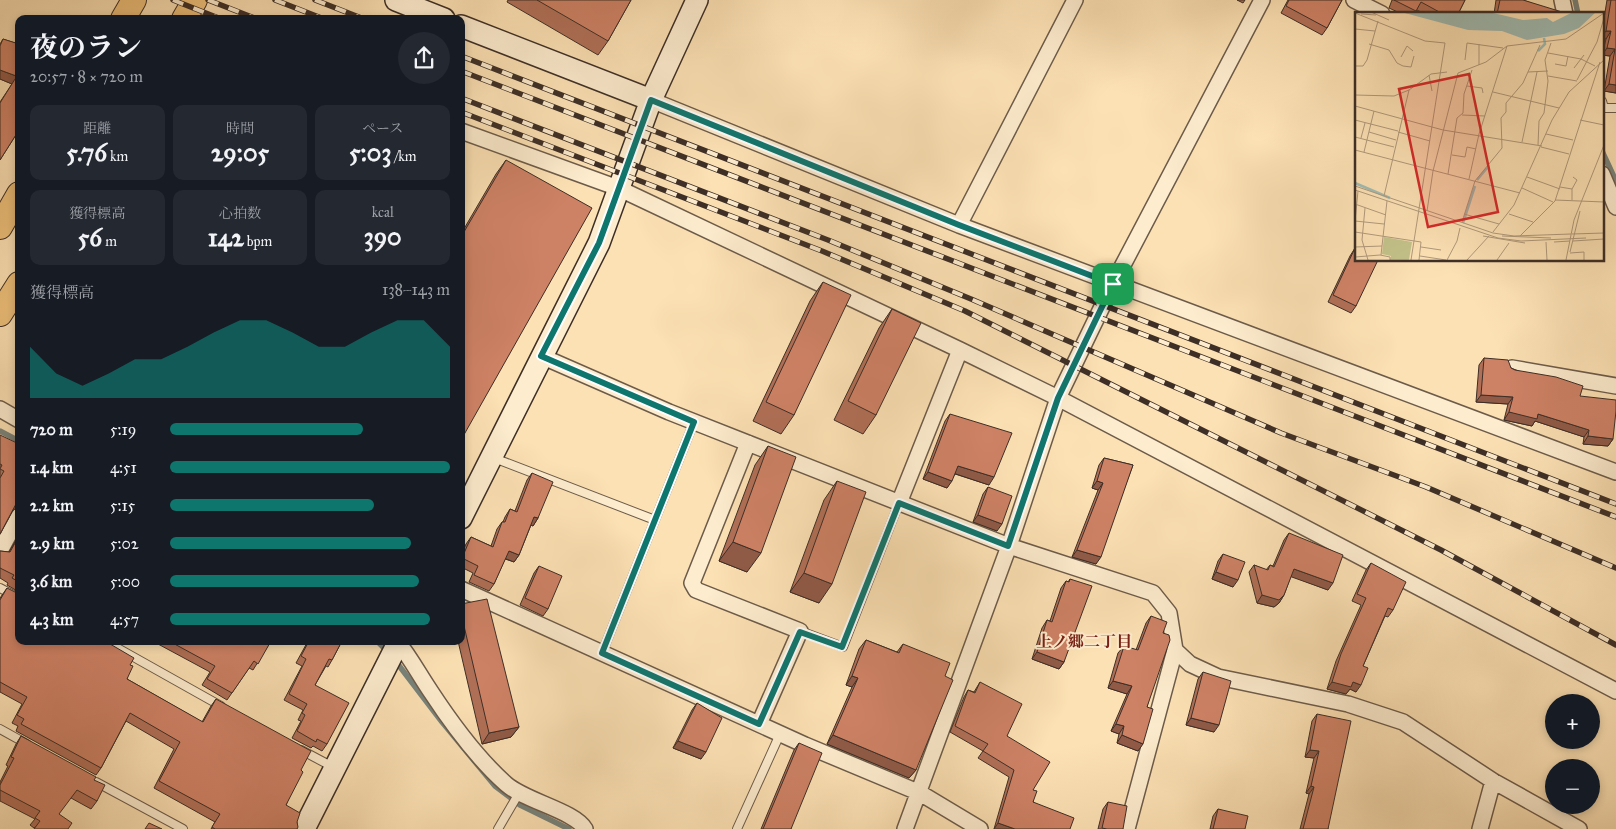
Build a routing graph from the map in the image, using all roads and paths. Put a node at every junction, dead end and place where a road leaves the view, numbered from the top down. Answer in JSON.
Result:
{"nodes":[{"id":1,"x":134,"y":0,"type":"edge"},
{"id":2,"x":196,"y":0,"type":"edge"},
{"id":3,"x":396,"y":0,"type":"edge"},
{"id":4,"x":697,"y":0,"type":"edge"},
{"id":5,"x":1075,"y":0,"type":"edge"},
{"id":6,"x":1262,"y":0,"type":"edge"},
{"id":7,"x":1354,"y":0,"type":"edge"},
{"id":8,"x":1378,"y":12,"type":"edge"},
{"id":9,"x":125,"y":15,"type":"edge"},
{"id":10,"x":187,"y":15,"type":"edge"},
{"id":11,"x":434,"y":15,"type":"edge"},
{"id":12,"x":465,"y":28,"type":"edge"},
{"id":13,"x":651,"y":100,"type":"junction"},
{"id":14,"x":465,"y":132,"type":"edge"},
{"id":15,"x":1604,"y":179,"type":"edge"},
{"id":16,"x":618,"y":188,"type":"junction"},
{"id":17,"x":15,"y":201,"type":"edge"},
{"id":18,"x":1616,"y":207,"type":"edge"},
{"id":19,"x":0,"y":225,"type":"edge"},
{"id":20,"x":959,"y":225,"type":"junction"},
{"id":21,"x":1113,"y":284,"type":"junction"},
{"id":22,"x":15,"y":290,"type":"edge"},
{"id":23,"x":0,"y":314,"type":"edge"},
{"id":24,"x":960,"y":350,"type":"junction"},
{"id":25,"x":541,"y":356,"type":"junction"},
{"id":26,"x":1512,"y":368,"type":"edge"},
{"id":27,"x":1616,"y":386,"type":"edge"},
{"id":28,"x":1058,"y":398,"type":"junction"},
{"id":29,"x":0,"y":409,"type":"edge"},
{"id":30,"x":15,"y":418,"type":"edge"},
{"id":31,"x":694,"y":422,"type":"junction"},
{"id":32,"x":748,"y":444,"type":"junction"},
{"id":33,"x":491,"y":457,"type":"junction"},
{"id":34,"x":1616,"y":472,"type":"edge"},
{"id":35,"x":899,"y":503,"type":"junction"},
{"id":36,"x":465,"y":510,"type":"edge"},
{"id":37,"x":655,"y":520,"type":"junction"},
{"id":38,"x":15,"y":523,"type":"edge"},
{"id":39,"x":1008,"y":546,"type":"junction"},
{"id":40,"x":0,"y":550,"type":"edge"},
{"id":41,"x":0,"y":588,"type":"edge"},
{"id":42,"x":465,"y":591,"type":"edge"},
{"id":43,"x":15,"y":596,"type":"edge"},
{"id":44,"x":800,"y":632,"type":"junction"},
{"id":45,"x":112,"y":645,"type":"edge"},
{"id":46,"x":396,"y":645,"type":"edge"},
{"id":47,"x":401,"y":645,"type":"edge"},
{"id":48,"x":1175,"y":650,"type":"junction"},
{"id":49,"x":602,"y":653,"type":"junction"},
{"id":50,"x":1616,"y":691,"type":"edge"},
{"id":51,"x":233,"y":712,"type":"edge"},
{"id":52,"x":759,"y":724,"type":"junction"},
{"id":53,"x":0,"y":729,"type":"edge"},
{"id":54,"x":780,"y":734,"type":"junction"},
{"id":55,"x":292,"y":745,"type":"edge"},
{"id":56,"x":35,"y":748,"type":"edge"},
{"id":57,"x":335,"y":768,"type":"junction"},
{"id":58,"x":87,"y":777,"type":"edge"},
{"id":59,"x":1493,"y":781,"type":"junction"},
{"id":60,"x":519,"y":792,"type":"junction"},
{"id":61,"x":920,"y":793,"type":"junction"},
{"id":62,"x":183,"y":829,"type":"edge"},
{"id":63,"x":304,"y":829,"type":"edge"},
{"id":64,"x":498,"y":829,"type":"edge"},
{"id":65,"x":585,"y":829,"type":"edge"},
{"id":66,"x":738,"y":829,"type":"edge"},
{"id":67,"x":905,"y":829,"type":"edge"},
{"id":68,"x":980,"y":829,"type":"edge"},
{"id":69,"x":1127,"y":829,"type":"edge"},
{"id":70,"x":1480,"y":829,"type":"edge"},
{"id":71,"x":1579,"y":829,"type":"edge"}],
"edges":[{"from":1,"to":9,"type":"main road"},
{"from":2,"to":10,"type":"main road"},
{"from":3,"to":11,"type":"street"},
{"from":4,"to":13,"type":"street"},
{"from":5,"to":20,"type":"street"},
{"from":6,"to":21,"type":"street"},
{"from":7,"to":8,"type":"street"},
{"from":12,"to":13,"type":"street"},
{"from":13,"to":16,"type":"street"},
{"from":13,"to":20,"type":"street"},
{"from":14,"to":16,"type":"street"},
{"from":15,"to":18,"type":"street"},
{"from":16,"to":24,"type":"street"},
{"from":16,"to":25,"type":"street"},
{"from":17,"to":19,"type":"main road"},
{"from":20,"to":21,"type":"street"},
{"from":21,"to":28,"type":"street"},
{"from":21,"to":34,"type":"street"},
{"from":22,"to":23,"type":"main road"},
{"from":24,"to":28,"type":"street"},
{"from":24,"to":35,"type":"street"},
{"from":25,"to":31,"type":"street"},
{"from":25,"to":33,"type":"street"},
{"from":26,"to":27,"type":"street"},
{"from":28,"to":39,"type":"street"},
{"from":28,"to":50,"type":"street"},
{"from":29,"to":30,"type":"street"},
{"from":31,"to":32,"type":"street"},
{"from":31,"to":37,"type":"lane"},
{"from":32,"to":35,"type":"street"},
{"from":32,"to":44,"type":"street"},
{"from":33,"to":36,"type":"street"},
{"from":33,"to":37,"type":"lane"},
{"from":35,"to":39,"type":"street"},
{"from":35,"to":44,"type":"lane"},
{"from":37,"to":49,"type":"lane"},
{"from":38,"to":40,"type":"street"},
{"from":39,"to":48,"type":"street"},
{"from":39,"to":61,"type":"street"},
{"from":41,"to":43,"type":"lane"},
{"from":42,"to":49,"type":"street"},
{"from":44,"to":52,"type":"street"},
{"from":45,"to":51,"type":"lane"},
{"from":46,"to":57,"type":"street"},
{"from":47,"to":60,"type":"street"},
{"from":48,"to":59,"type":"street"},
{"from":48,"to":69,"type":"street"},
{"from":49,"to":52,"type":"street"},
{"from":52,"to":54,"type":"street"},
{"from":53,"to":56,"type":"lane"},
{"from":54,"to":61,"type":"street"},
{"from":54,"to":66,"type":"lane"},
{"from":55,"to":57,"type":"lane"},
{"from":57,"to":63,"type":"street"},
{"from":58,"to":62,"type":"lane"},
{"from":59,"to":70,"type":"street"},
{"from":59,"to":71,"type":"street"},
{"from":60,"to":64,"type":"lane"},
{"from":60,"to":65,"type":"street"},
{"from":61,"to":67,"type":"street"},
{"from":61,"to":68,"type":"street"}]}
